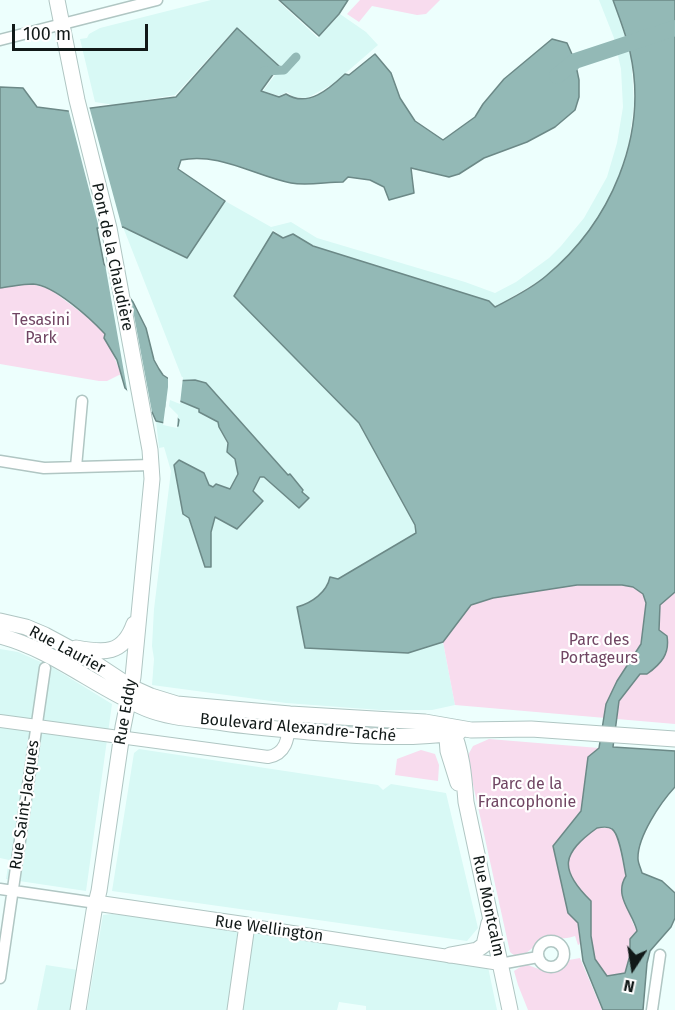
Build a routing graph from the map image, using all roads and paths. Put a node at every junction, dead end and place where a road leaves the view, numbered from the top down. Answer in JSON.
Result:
{"nodes":[{"id":1,"x":57,"y":0,"type":"edge"},
{"id":2,"x":157,"y":0,"type":"edge"},
{"id":3,"x":62,"y":24,"type":"junction"},
{"id":4,"x":0,"y":40,"type":"edge"},
{"id":5,"x":82,"y":401,"type":"dead end"},
{"id":6,"x":143,"y":413,"type":"joint"},
{"id":7,"x":0,"y":461,"type":"edge"},
{"id":8,"x":151,"y":465,"type":"junction"},
{"id":9,"x":76,"y":467,"type":"junction"},
{"id":10,"x":140,"y":608,"type":"junction"},
{"id":11,"x":0,"y":621,"type":"edge"},
{"id":12,"x":0,"y":636,"type":"edge"},
{"id":13,"x":67,"y":646,"type":"junction"},
{"id":14,"x":45,"y":668,"type":"dead end"},
{"id":15,"x":130,"y":694,"type":"junction"},
{"id":16,"x":0,"y":721,"type":"edge"},
{"id":17,"x":289,"y":722,"type":"junction"},
{"id":18,"x":36,"y":727,"type":"junction"},
{"id":19,"x":450,"y":730,"type":"junction"},
{"id":20,"x":121,"y":738,"type":"junction"},
{"id":21,"x":675,"y":739,"type":"edge"},
{"id":22,"x":0,"y":889,"type":"edge"},
{"id":23,"x":13,"y":891,"type":"junction"},
{"id":24,"x":96,"y":903,"type":"junction"},
{"id":25,"x":490,"y":918,"type":"junction"},
{"id":26,"x":247,"y":926,"type":"junction"},
{"id":27,"x":450,"y":955,"type":"junction"},
{"id":28,"x":660,"y":955,"type":"dead end"},
{"id":29,"x":538,"y":957,"type":"dead end"},
{"id":30,"x":500,"y":964,"type":"junction"},
{"id":31,"x":0,"y":978,"type":"edge"},
{"id":32,"x":78,"y":1010,"type":"edge"},
{"id":33,"x":235,"y":1010,"type":"edge"},
{"id":34,"x":510,"y":1010,"type":"edge"},
{"id":35,"x":652,"y":1010,"type":"edge"}],
"edges":[{"from":1,"to":3,"type":"main road","name":"Pont de la Chaudière"},
{"from":2,"to":3,"type":"street"},
{"from":3,"to":4,"type":"street"},
{"from":3,"to":6,"type":"main road","name":"Pont de la Chaudière"},
{"from":5,"to":9,"type":"street"},
{"from":6,"to":8,"type":"main road","name":"Rue Eddy"},
{"from":7,"to":9,"type":"street"},
{"from":8,"to":9,"type":"street"},
{"from":8,"to":10,"type":"main road","name":"Rue Eddy"},
{"from":10,"to":13,"type":"main road"},
{"from":10,"to":15,"type":"main road","name":"Rue Eddy"},
{"from":11,"to":13,"type":"main road","name":"Rue Laurier"},
{"from":12,"to":15,"type":"main road","name":"Rue Laurier"},
{"from":13,"to":15,"type":"main road","name":"Rue Laurier"},
{"from":14,"to":18,"type":"street","name":"Rue Saint-Jacques"},
{"from":15,"to":17,"type":"main road","name":"Boulevard Alexandre-Taché"},
{"from":15,"to":20,"type":"main road","name":"Rue Eddy"},
{"from":16,"to":18,"type":"street"},
{"from":17,"to":19,"type":"main road","name":"Boulevard Alexandre-Taché"},
{"from":17,"to":20,"type":"street"},
{"from":18,"to":20,"type":"street"},
{"from":18,"to":23,"type":"street","name":"Rue Saint-Jacques"},
{"from":19,"to":21,"type":"main road","name":"Boulevard Alexandre-Taché"},
{"from":19,"to":25,"type":"main road","name":"Rue Montcalm"},
{"from":20,"to":24,"type":"main road","name":"Rue Eddy"},
{"from":22,"to":23,"type":"street","name":"Rue Wellington"},
{"from":23,"to":24,"type":"street","name":"Rue Wellington"},
{"from":23,"to":31,"type":"street","name":"Rue Saint-Jacques"},
{"from":24,"to":26,"type":"main road","name":"Rue Wellington"},
{"from":24,"to":32,"type":"main road","name":"Rue Eddy"},
{"from":25,"to":27,"type":"main road"},
{"from":25,"to":30,"type":"main road","name":"Rue Montcalm"},
{"from":26,"to":27,"type":"street","name":"Rue Wellington"},
{"from":26,"to":33,"type":"main road"},
{"from":27,"to":30,"type":"street","name":"Rue Wellington"},
{"from":28,"to":35,"type":"street"},
{"from":29,"to":30,"type":"street","name":"Rue Wellington"},
{"from":30,"to":34,"type":"main road","name":"Rue Montcalm"}]}
